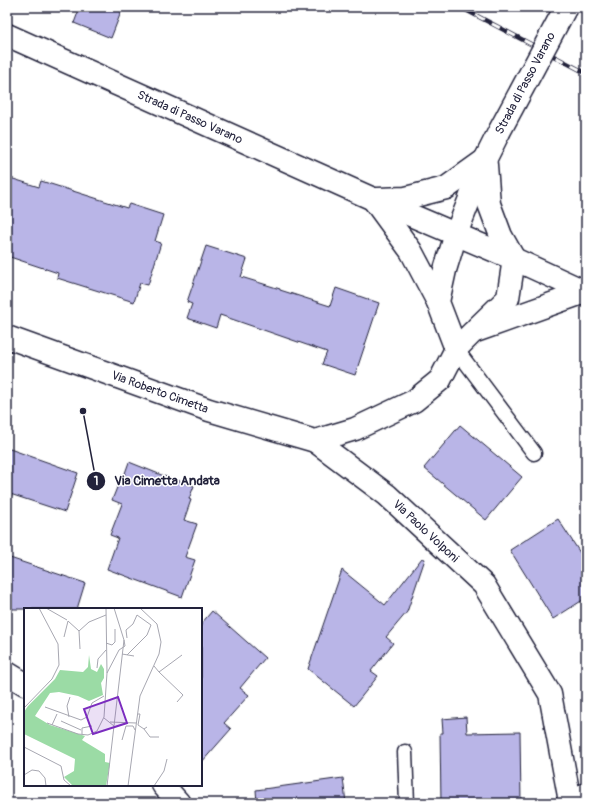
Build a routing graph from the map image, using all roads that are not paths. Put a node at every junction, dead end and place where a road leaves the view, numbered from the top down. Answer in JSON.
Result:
{"nodes":[{"id":1,"x":566,"y":7,"type":"edge"},
{"id":2,"x":7,"y":35,"type":"edge"},
{"id":3,"x":485,"y":160,"type":"junction"},
{"id":4,"x":373,"y":200,"type":"junction"},
{"id":5,"x":456,"y":234,"type":"junction"},
{"id":6,"x":514,"y":259,"type":"junction"},
{"id":7,"x":586,"y":292,"type":"edge"},
{"id":8,"x":438,"y":302,"type":"junction"},
{"id":9,"x":473,"y":332,"type":"junction"},
{"id":10,"x":7,"y":337,"type":"edge"},
{"id":11,"x":456,"y":349,"type":"junction"},
{"id":12,"x":315,"y":441,"type":"junction"},
{"id":13,"x":534,"y":453,"type":"dead end"},
{"id":14,"x":7,"y":674,"type":"edge"},
{"id":15,"x":24,"y":683,"type":"edge"},
{"id":16,"x":405,"y":752,"type":"dead end"},
{"id":17,"x":164,"y":786,"type":"edge"},
{"id":18,"x":574,"y":796,"type":"edge"},
{"id":19,"x":179,"y":803,"type":"edge"},
{"id":20,"x":407,"y":803,"type":"edge"}],
"edges":[{"from":1,"to":3,"type":"street","name":"Strada di Passo Varano","bridge":true},
{"from":2,"to":4,"type":"street","name":"Strada di Passo Varano"},
{"from":3,"to":4,"type":"street","name":"Strada di Passo Varano"},
{"from":3,"to":5,"type":"street","name":"Strada di Passo Varano"},
{"from":3,"to":6,"type":"street"},
{"from":4,"to":5,"type":"street","name":"Strada di Passo Varano"},
{"from":4,"to":8,"type":"street","name":"Strada di Passo Varano"},
{"from":5,"to":6,"type":"street","name":"Strada di Passo Varano"},
{"from":5,"to":8,"type":"street","name":"Strada di Passo Varano"},
{"from":6,"to":7,"type":"street","name":"Strada di Passo Varano"},
{"from":6,"to":9,"type":"street","name":"Strada di Passo Varano"},
{"from":7,"to":9,"type":"street","name":"Strada di Passo Varano"},
{"from":8,"to":11,"type":"street","name":"Strada di Passo Varano"},
{"from":9,"to":11,"type":"street","name":"Strada di Passo Varano"},
{"from":10,"to":12,"type":"street","name":"Via Roberto Cimetta"},
{"from":11,"to":12,"type":"street"},
{"from":11,"to":13,"type":"lane"},
{"from":12,"to":18,"type":"street","name":"Via Paolo Volponi"},
{"from":14,"to":15,"type":"street"},
{"from":16,"to":20,"type":"lane"},
{"from":17,"to":19,"type":"street"}]}
